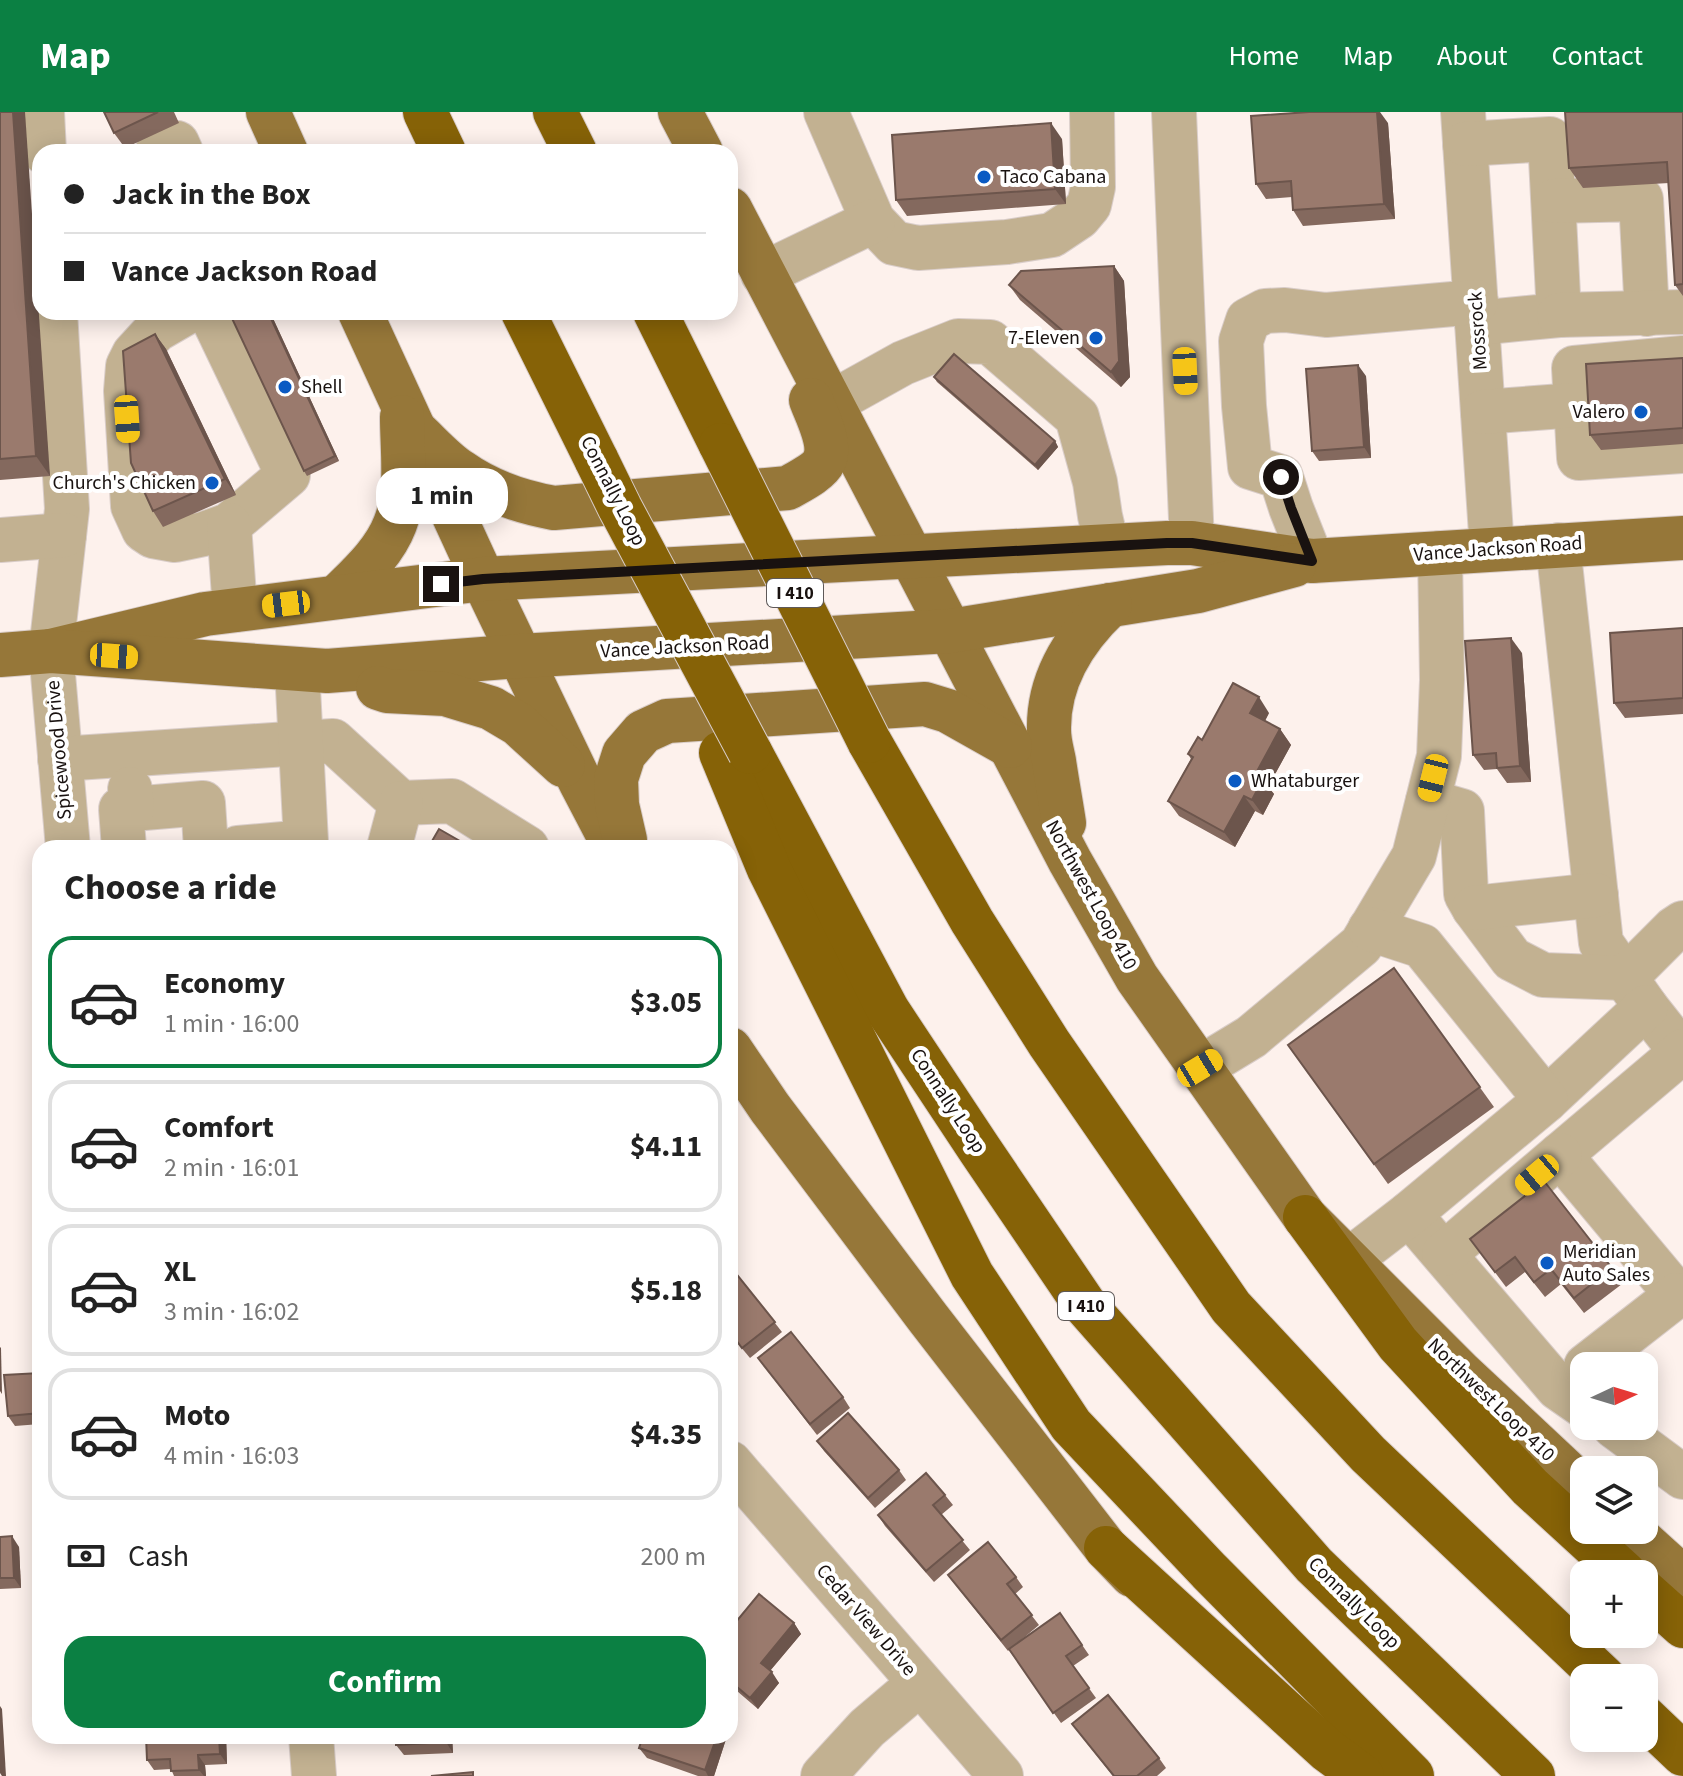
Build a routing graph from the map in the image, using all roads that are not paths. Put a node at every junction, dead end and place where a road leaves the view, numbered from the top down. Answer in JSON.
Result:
{"nodes":[{"id":1,"x":42,"y":112,"type":"edge"},
{"id":2,"x":268,"y":112,"type":"edge"},
{"id":3,"x":425,"y":112,"type":"edge"},
{"id":4,"x":555,"y":112,"type":"edge"},
{"id":5,"x":826,"y":112,"type":"edge"},
{"id":6,"x":1092,"y":112,"type":"edge"},
{"id":7,"x":1174,"y":112,"type":"edge"},
{"id":8,"x":1464,"y":128,"type":"edge"},
{"id":9,"x":44,"y":144,"type":"edge"},
{"id":10,"x":282,"y":144,"type":"edge"},
{"id":11,"x":440,"y":144,"type":"edge"},
{"id":12,"x":571,"y":144,"type":"edge"},
{"id":13,"x":1554,"y":201,"type":"junction"},
{"id":14,"x":873,"y":221,"type":"junction"},
{"id":15,"x":738,"y":225,"type":"edge"},
{"id":16,"x":763,"y":274,"type":"junction"},
{"id":17,"x":1477,"y":313,"type":"junction"},
{"id":18,"x":1665,"y":313,"type":"edge"},
{"id":19,"x":1559,"y":315,"type":"junction"},
{"id":20,"x":55,"y":320,"type":"edge"},
{"id":21,"x":173,"y":320,"type":"edge"},
{"id":22,"x":214,"y":320,"type":"edge"},
{"id":23,"x":364,"y":320,"type":"edge"},
{"id":24,"x":527,"y":320,"type":"edge"},
{"id":25,"x":659,"y":320,"type":"edge"},
{"id":26,"x":1683,"y":358,"type":"edge"},
{"id":27,"x":831,"y":403,"type":"junction"},
{"id":28,"x":1576,"y":405,"type":"junction"},
{"id":29,"x":1483,"y":412,"type":"junction"},
{"id":30,"x":408,"y":416,"type":"junction"},
{"id":31,"x":1683,"y":451,"type":"edge"},
{"id":32,"x":229,"y":525,"type":"junction"},
{"id":33,"x":64,"y":535,"type":"junction"},
{"id":34,"x":1683,"y":538,"type":"edge"},
{"id":35,"x":0,"y":540,"type":"edge"},
{"id":36,"x":1192,"y":543,"type":"junction"},
{"id":37,"x":1558,"y":545,"type":"junction"},
{"id":38,"x":1107,"y":546,"type":"junction"},
{"id":39,"x":1492,"y":549,"type":"junction"},
{"id":40,"x":1440,"y":553,"type":"junction"},
{"id":41,"x":911,"y":557,"type":"junction"},
{"id":42,"x":1312,"y":561,"type":"junction"},
{"id":43,"x":483,"y":579,"type":"junction"},
{"id":44,"x":337,"y":597,"type":"junction"},
{"id":45,"x":1110,"y":605,"type":"junction"},
{"id":46,"x":235,"y":610,"type":"junction"},
{"id":47,"x":950,"y":631,"type":"junction"},
{"id":48,"x":51,"y":651,"type":"junction"},
{"id":49,"x":0,"y":655,"type":"edge"},
{"id":50,"x":520,"y":656,"type":"junction"},
{"id":51,"x":312,"y":670,"type":"junction"},
{"id":52,"x":300,"y":743,"type":"junction"},
{"id":53,"x":1010,"y":746,"type":"junction"},
{"id":54,"x":735,"y":752,"type":"junction"},
{"id":55,"x":128,"y":754,"type":"junction"},
{"id":56,"x":60,"y":759,"type":"junction"},
{"id":57,"x":580,"y":781,"type":"junction"},
{"id":58,"x":1428,"y":801,"type":"junction"},
{"id":59,"x":401,"y":803,"type":"junction"},
{"id":60,"x":128,"y":828,"type":"edge"},
{"id":61,"x":67,"y":840,"type":"edge"},
{"id":62,"x":205,"y":840,"type":"edge"},
{"id":63,"x":306,"y":840,"type":"edge"},
{"id":64,"x":391,"y":840,"type":"edge"},
{"id":65,"x":514,"y":840,"type":"edge"},
{"id":66,"x":611,"y":840,"type":"edge"},
{"id":67,"x":614,"y":840,"type":"edge"},
{"id":68,"x":1070,"y":861,"type":"junction"},
{"id":69,"x":1596,"y":895,"type":"junction"},
{"id":70,"x":1474,"y":908,"type":"junction"},
{"id":71,"x":1683,"y":923,"type":"edge"},
{"id":72,"x":1370,"y":929,"type":"junction"},
{"id":73,"x":1636,"y":992,"type":"junction"},
{"id":74,"x":1683,"y":1053,"type":"edge"},
{"id":75,"x":738,"y":1061,"type":"edge"},
{"id":76,"x":1200,"y":1068,"type":"junction"},
{"id":77,"x":1546,"y":1100,"type":"junction"},
{"id":78,"x":1560,"y":1155,"type":"junction"},
{"id":79,"x":1409,"y":1214,"type":"junction"},
{"id":80,"x":1305,"y":1217,"type":"junction"},
{"id":81,"x":1444,"y":1254,"type":"junction"},
{"id":82,"x":1348,"y":1261,"type":"junction"},
{"id":83,"x":1680,"y":1292,"type":"edge"},
{"id":84,"x":1612,"y":1352,"type":"edge"},
{"id":85,"x":1570,"y":1374,"type":"edge"},
{"id":86,"x":1633,"y":1440,"type":"edge"},
{"id":87,"x":738,"y":1472,"type":"edge"},
{"id":88,"x":1570,"y":1475,"type":"edge"},
{"id":89,"x":1683,"y":1477,"type":"edge"},
{"id":90,"x":1645,"y":1544,"type":"edge"},
{"id":91,"x":1106,"y":1548,"type":"junction"},
{"id":92,"x":1610,"y":1560,"type":"edge"},
{"id":93,"x":1683,"y":1578,"type":"edge"},
{"id":94,"x":1658,"y":1604,"type":"edge"},
{"id":95,"x":1683,"y":1626,"type":"edge"},
{"id":96,"x":1589,"y":1664,"type":"edge"},
{"id":97,"x":920,"y":1683,"type":"junction"},
{"id":98,"x":1658,"y":1730,"type":"edge"},
{"id":99,"x":312,"y":1744,"type":"edge"},
{"id":100,"x":1683,"y":1754,"type":"edge"},
{"id":101,"x":314,"y":1776,"type":"edge"},
{"id":102,"x":823,"y":1776,"type":"edge"},
{"id":103,"x":1001,"y":1776,"type":"edge"},
{"id":104,"x":1325,"y":1776,"type":"edge"},
{"id":105,"x":1362,"y":1776,"type":"edge"},
{"id":106,"x":1412,"y":1776,"type":"edge"},
{"id":107,"x":1533,"y":1776,"type":"edge"}],
"edges":[{"from":1,"to":9,"type":"street"},
{"from":2,"to":10,"type":"main road"},
{"from":3,"to":11,"type":"highway"},
{"from":4,"to":12,"type":"highway"},
{"from":5,"to":14,"type":"street"},
{"from":6,"to":14,"type":"street"},
{"from":7,"to":36,"type":"street"},
{"from":8,"to":13,"type":"street"},
{"from":8,"to":17,"type":"street","name":"Mossrock"},
{"from":13,"to":18,"type":"street"},
{"from":13,"to":19,"type":"street"},
{"from":14,"to":16,"type":"street"},
{"from":15,"to":16,"type":"main road","name":"Northwest Loop 410"},
{"from":16,"to":27,"type":"main road","name":"Northwest Loop 410"},
{"from":16,"to":30,"type":"main road"},
{"from":17,"to":19,"type":"street"},
{"from":17,"to":29,"type":"street","name":"Mossrock"},
{"from":17,"to":42,"type":"street"},
{"from":18,"to":19,"type":"street"},
{"from":20,"to":33,"type":"street","name":"Spicewood Drive"},
{"from":21,"to":32,"type":"street"},
{"from":22,"to":32,"type":"street"},
{"from":23,"to":30,"type":"main road"},
{"from":24,"to":54,"type":"highway","name":"Connally Loop","bridge":true},
{"from":25,"to":96,"type":"highway","number":"I 410","bridge":true},
{"from":26,"to":28,"type":"street"},
{"from":27,"to":38,"type":"street"},
{"from":27,"to":41,"type":"main road","name":"Northwest Loop 410"},
{"from":28,"to":29,"type":"street"},
{"from":28,"to":31,"type":"street"},
{"from":29,"to":39,"type":"street","name":"Mossrock"},
{"from":30,"to":43,"type":"main road"},
{"from":30,"to":44,"type":"main road"},
{"from":32,"to":46,"type":"street"},
{"from":33,"to":35,"type":"street"},
{"from":33,"to":48,"type":"street","name":"Spicewood Drive"},
{"from":34,"to":37,"type":"main road","name":"Vance Jackson Road"},
{"from":36,"to":38,"type":"main road","name":"Vance Jackson Road"},
{"from":36,"to":42,"type":"main road","name":"Vance Jackson Road"},
{"from":37,"to":39,"type":"main road","name":"Vance Jackson Road"},
{"from":37,"to":69,"type":"street"},
{"from":38,"to":41,"type":"main road","name":"Vance Jackson Road"},
{"from":39,"to":40,"type":"main road","name":"Vance Jackson Road"},
{"from":40,"to":42,"type":"main road","name":"Vance Jackson Road"},
{"from":40,"to":58,"type":"street"},
{"from":41,"to":43,"type":"main road","name":"Vance Jackson Road"},
{"from":41,"to":47,"type":"main road","name":"Northwest Loop 410"},
{"from":42,"to":45,"type":"main road","name":"Vance Jackson Road"},
{"from":43,"to":44,"type":"main road","name":"Vance Jackson Road"},
{"from":43,"to":50,"type":"main road"},
{"from":44,"to":46,"type":"main road","name":"Vance Jackson Road"},
{"from":45,"to":47,"type":"main road","name":"Vance Jackson Road"},
{"from":45,"to":68,"type":"main road"},
{"from":46,"to":48,"type":"main road","name":"Vance Jackson Road"},
{"from":47,"to":50,"type":"main road","name":"Vance Jackson Road"},
{"from":47,"to":53,"type":"main road","name":"Northwest Loop 410"},
{"from":48,"to":49,"type":"main road","name":"Vance Jackson Road"},
{"from":48,"to":51,"type":"main road","name":"Vance Jackson Road"},
{"from":48,"to":56,"type":"street","name":"Spicewood Drive"},
{"from":50,"to":51,"type":"main road","name":"Vance Jackson Road"},
{"from":50,"to":57,"type":"main road"},
{"from":51,"to":52,"type":"street"},
{"from":51,"to":57,"type":"main road"},
{"from":52,"to":55,"type":"street"},
{"from":52,"to":59,"type":"street"},
{"from":52,"to":63,"type":"street"},
{"from":53,"to":67,"type":"main road"},
{"from":53,"to":68,"type":"main road","name":"Northwest Loop 410"},
{"from":54,"to":106,"type":"highway"},
{"from":54,"to":107,"type":"highway","name":"Connally Loop","number":"I 410"},
{"from":55,"to":56,"type":"street"},
{"from":55,"to":60,"type":"street"},
{"from":56,"to":61,"type":"street","name":"Spicewood Drive"},
{"from":57,"to":66,"type":"main road"},
{"from":58,"to":70,"type":"street"},
{"from":58,"to":72,"type":"street"},
{"from":59,"to":64,"type":"street"},
{"from":59,"to":65,"type":"street"},
{"from":60,"to":62,"type":"street"},
{"from":68,"to":76,"type":"main road","name":"Northwest Loop 410"},
{"from":69,"to":70,"type":"street"},
{"from":69,"to":73,"type":"street"},
{"from":70,"to":73,"type":"street"},
{"from":71,"to":73,"type":"street"},
{"from":72,"to":76,"type":"street"},
{"from":72,"to":77,"type":"street"},
{"from":73,"to":74,"type":"street"},
{"from":73,"to":77,"type":"street"},
{"from":74,"to":78,"type":"street"},
{"from":75,"to":91,"type":"main road"},
{"from":76,"to":80,"type":"main road","name":"Northwest Loop 410"},
{"from":77,"to":79,"type":"street"},
{"from":78,"to":81,"type":"street"},
{"from":78,"to":83,"type":"street"},
{"from":79,"to":81,"type":"street"},
{"from":79,"to":82,"type":"street"},
{"from":80,"to":82,"type":"main road","name":"Northwest Loop 410"},
{"from":80,"to":92,"type":"highway"},
{"from":81,"to":85,"type":"street"},
{"from":82,"to":88,"type":"main road","name":"Northwest Loop 410"},
{"from":83,"to":84,"type":"street"},
{"from":86,"to":89,"type":"street"},
{"from":87,"to":97,"type":"street","name":"Cedar View Drive"},
{"from":90,"to":93,"type":"main road"},
{"from":91,"to":104,"type":"main road"},
{"from":91,"to":105,"type":"highway"},
{"from":94,"to":95,"type":"highway"},
{"from":97,"to":102,"type":"street"},
{"from":97,"to":103,"type":"street","name":"Cedar View Drive"},
{"from":98,"to":100,"type":"highway"},
{"from":99,"to":101,"type":"street"}]}
